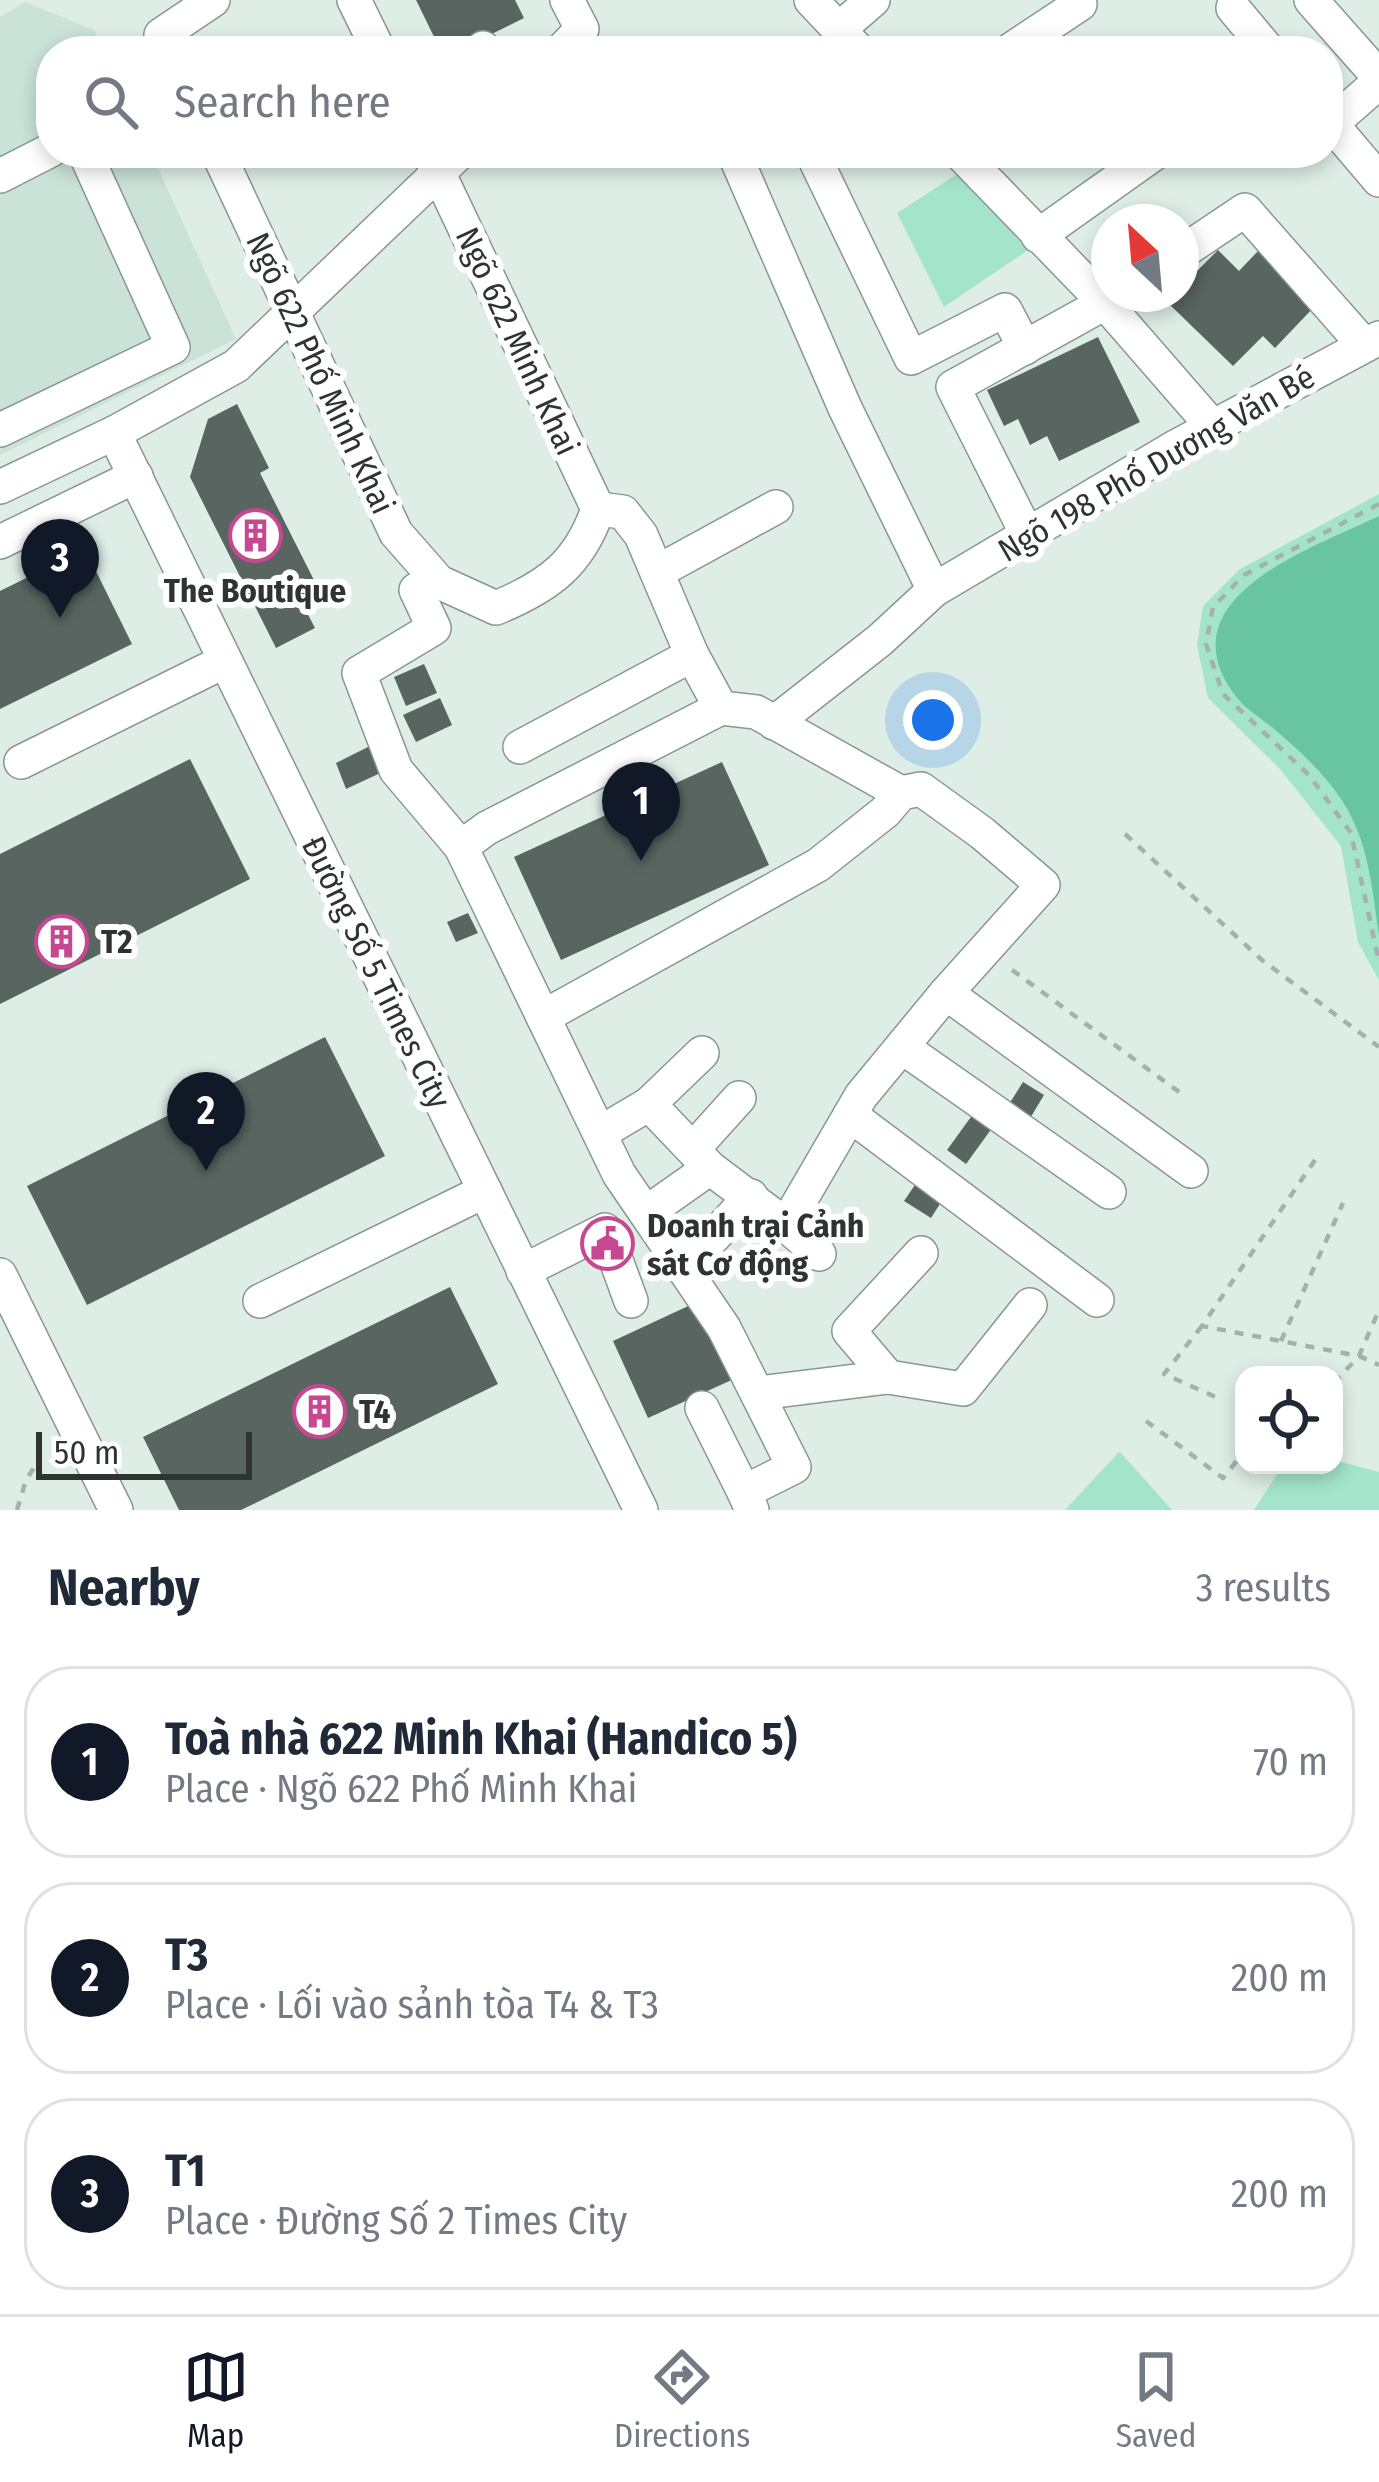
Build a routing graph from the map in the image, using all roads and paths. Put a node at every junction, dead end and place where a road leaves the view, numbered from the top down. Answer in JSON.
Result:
{"nodes":[{"id":1,"x":213,"y":0,"type":"edge"},
{"id":2,"x":354,"y":0,"type":"edge"},
{"id":3,"x":567,"y":0,"type":"edge"},
{"id":4,"x":812,"y":0,"type":"edge"},
{"id":5,"x":873,"y":0,"type":"edge"},
{"id":6,"x":1311,"y":0,"type":"edge"},
{"id":7,"x":1080,"y":4,"type":"dead end"},
{"id":8,"x":1233,"y":8,"type":"dead end"},
{"id":9,"x":161,"y":36,"type":"edge"},
{"id":10,"x":372,"y":36,"type":"edge"},
{"id":11,"x":575,"y":36,"type":"edge"},
{"id":12,"x":845,"y":36,"type":"edge"},
{"id":13,"x":851,"y":36,"type":"edge"},
{"id":14,"x":1032,"y":36,"type":"edge"},
{"id":15,"x":1256,"y":36,"type":"edge"},
{"id":16,"x":1342,"y":36,"type":"edge"},
{"id":17,"x":1343,"y":38,"type":"edge"},
{"id":18,"x":1379,"y":80,"type":"edge"},
{"id":19,"x":1343,"y":111,"type":"edge"},
{"id":20,"x":1343,"y":137,"type":"edge"},
{"id":21,"x":36,"y":158,"type":"edge"},
{"id":22,"x":92,"y":168,"type":"edge"},
{"id":23,"x":225,"y":168,"type":"edge"},
{"id":24,"x":434,"y":168,"type":"edge"},
{"id":25,"x":446,"y":168,"type":"edge"},
{"id":26,"x":741,"y":168,"type":"edge"},
{"id":27,"x":819,"y":168,"type":"edge"},
{"id":28,"x":974,"y":168,"type":"edge"},
{"id":29,"x":1134,"y":168,"type":"edge"},
{"id":30,"x":0,"y":176,"type":"edge"},
{"id":31,"x":1379,"y":180,"type":"edge"},
{"id":32,"x":1038,"y":236,"type":"junction"},
{"id":33,"x":1199,"y":242,"type":"edge"},
{"id":34,"x":1091,"y":281,"type":"edge"},
{"id":35,"x":1091,"y":311,"type":"edge"},
{"id":36,"x":1123,"y":312,"type":"edge"},
{"id":37,"x":295,"y":313,"type":"junction"},
{"id":38,"x":1372,"y":342,"type":"edge"},
{"id":39,"x":1025,"y":348,"type":"junction"},
{"id":40,"x":1213,"y":427,"type":"junction"},
{"id":41,"x":0,"y":430,"type":"edge"},
{"id":42,"x":114,"y":434,"type":"junction"},
{"id":43,"x":136,"y":476,"type":"junction"},
{"id":44,"x":0,"y":487,"type":"edge"},
{"id":45,"x":1379,"y":504,"type":"edge"},
{"id":46,"x":776,"y":507,"type":"dead end"},
{"id":47,"x":598,"y":508,"type":"junction"},
{"id":48,"x":1027,"y":534,"type":"junction"},
{"id":49,"x":0,"y":542,"type":"edge"},
{"id":50,"x":657,"y":572,"type":"junction"},
{"id":51,"x":416,"y":590,"type":"dead end"},
{"id":52,"x":934,"y":590,"type":"junction"},
{"id":53,"x":692,"y":655,"type":"junction"},
{"id":54,"x":840,"y":655,"type":"dead end"},
{"id":55,"x":225,"y":661,"type":"junction"},
{"id":56,"x":721,"y":708,"type":"junction"},
{"id":57,"x":765,"y":718,"type":"junction"},
{"id":58,"x":520,"y":747,"type":"dead end"},
{"id":59,"x":21,"y":763,"type":"dead end"},
{"id":60,"x":901,"y":793,"type":"junction"},
{"id":61,"x":1125,"y":834,"type":"dead end"},
{"id":62,"x":461,"y":847,"type":"junction"},
{"id":63,"x":983,"y":950,"type":"junction"},
{"id":64,"x":1379,"y":962,"type":"edge"},
{"id":65,"x":946,"y":993,"type":"junction"},
{"id":66,"x":544,"y":1017,"type":"junction"},
{"id":67,"x":902,"y":1047,"type":"junction"},
{"id":68,"x":1379,"y":1047,"type":"edge"},
{"id":69,"x":702,"y":1053,"type":"dead end"},
{"id":70,"x":1186,"y":1097,"type":"dead end"},
{"id":71,"x":650,"y":1104,"type":"junction"},
{"id":72,"x":744,"y":1107,"type":"dead end"},
{"id":73,"x":845,"y":1124,"type":"junction"},
{"id":74,"x":599,"y":1133,"type":"junction"},
{"id":75,"x":1316,"y":1160,"type":"dead end"},
{"id":76,"x":704,"y":1161,"type":"junction"},
{"id":77,"x":1191,"y":1171,"type":"dead end"},
{"id":78,"x":484,"y":1191,"type":"junction"},
{"id":79,"x":1108,"y":1192,"type":"dead end"},
{"id":80,"x":751,"y":1196,"type":"junction"},
{"id":81,"x":1343,"y":1204,"type":"dead end"},
{"id":82,"x":646,"y":1214,"type":"junction"},
{"id":83,"x":786,"y":1225,"type":"junction"},
{"id":84,"x":921,"y":1252,"type":"dead end"},
{"id":85,"x":819,"y":1254,"type":"dead end"},
{"id":86,"x":684,"y":1269,"type":"junction"},
{"id":87,"x":523,"y":1270,"type":"junction"},
{"id":88,"x":0,"y":1275,"type":"edge"},
{"id":89,"x":631,"y":1300,"type":"dead end"},
{"id":90,"x":1097,"y":1300,"type":"dead end"},
{"id":91,"x":260,"y":1301,"type":"dead end"},
{"id":92,"x":1030,"y":1305,"type":"dead end"},
{"id":93,"x":1379,"y":1310,"type":"edge"},
{"id":94,"x":1202,"y":1326,"type":"junction"},
{"id":95,"x":1281,"y":1341,"type":"junction"},
{"id":96,"x":1359,"y":1356,"type":"junction"},
{"id":97,"x":1379,"y":1365,"type":"edge"},
{"id":98,"x":1343,"y":1373,"type":"edge"},
{"id":99,"x":888,"y":1377,"type":"junction"},
{"id":100,"x":760,"y":1394,"type":"junction"},
{"id":101,"x":1220,"y":1399,"type":"dead end"},
{"id":102,"x":701,"y":1408,"type":"dead end"},
{"id":103,"x":1146,"y":1421,"type":"dead end"},
{"id":104,"x":40,"y":1460,"type":"dead end"},
{"id":105,"x":1235,"y":1463,"type":"edge"},
{"id":106,"x":748,"y":1501,"type":"edge"},
{"id":107,"x":17,"y":1510,"type":"edge"},
{"id":108,"x":116,"y":1510,"type":"edge"},
{"id":109,"x":641,"y":1510,"type":"edge"}],
"edges":[{"from":1,"to":9,"type":"street"},
{"from":2,"to":10,"type":"street"},
{"from":3,"to":11,"type":"street"},
{"from":4,"to":12,"type":"street"},
{"from":5,"to":13,"type":"street"},
{"from":6,"to":16,"type":"street"},
{"from":7,"to":14,"type":"street"},
{"from":8,"to":15,"type":"street"},
{"from":17,"to":18,"type":"street"},
{"from":18,"to":19,"type":"street"},
{"from":20,"to":31,"type":"street"},
{"from":21,"to":30,"type":"street"},
{"from":22,"to":41,"type":"street"},
{"from":23,"to":37,"type":"street","name":"Ngõ 622 Phố Minh Khai"},
{"from":24,"to":37,"type":"street"},
{"from":25,"to":47,"type":"street","name":"Ngõ 622 Minh Khai"},
{"from":26,"to":52,"type":"street"},
{"from":27,"to":39,"type":"street"},
{"from":28,"to":32,"type":"street"},
{"from":29,"to":32,"type":"street"},
{"from":32,"to":34,"type":"street"},
{"from":33,"to":38,"type":"street"},
{"from":35,"to":39,"type":"street"},
{"from":36,"to":40,"type":"street"},
{"from":37,"to":42,"type":"street"},
{"from":37,"to":47,"type":"street","name":"Ngõ 622 Phố Minh Khai"},
{"from":38,"to":40,"type":"street","name":"Ngõ 198 Phố Dương Văn Bé"},
{"from":39,"to":48,"type":"street"},
{"from":40,"to":48,"type":"street","name":"Ngõ 198 Phố Dương Văn Bé"},
{"from":42,"to":43,"type":"street","name":"Đường Số 5 Times City"},
{"from":42,"to":44,"type":"street"},
{"from":43,"to":49,"type":"street"},
{"from":43,"to":55,"type":"street","name":"Đường Số 5 Times City"},
{"from":45,"to":64,"type":"path"},
{"from":46,"to":50,"type":"street"},
{"from":47,"to":50,"type":"street"},
{"from":48,"to":52,"type":"street","name":"Ngõ 198 Phố Dương Văn Bé"},
{"from":50,"to":53,"type":"street"},
{"from":51,"to":62,"type":"street"},
{"from":52,"to":57,"type":"street","name":"Ngõ 198 Phố Dương Văn Bé"},
{"from":53,"to":56,"type":"street"},
{"from":53,"to":58,"type":"street"},
{"from":54,"to":57,"type":"street"},
{"from":55,"to":59,"type":"street"},
{"from":55,"to":78,"type":"street","name":"Đường Số 5 Times City"},
{"from":56,"to":57,"type":"street"},
{"from":56,"to":62,"type":"street"},
{"from":57,"to":60,"type":"street"},
{"from":60,"to":63,"type":"street"},
{"from":60,"to":66,"type":"street"},
{"from":61,"to":68,"type":"path"},
{"from":62,"to":66,"type":"street"},
{"from":63,"to":65,"type":"street"},
{"from":63,"to":70,"type":"path"},
{"from":65,"to":67,"type":"street"},
{"from":65,"to":77,"type":"street"},
{"from":66,"to":74,"type":"street"},
{"from":67,"to":73,"type":"street"},
{"from":67,"to":79,"type":"street"},
{"from":69,"to":71,"type":"street"},
{"from":71,"to":74,"type":"street"},
{"from":71,"to":76,"type":"street"},
{"from":72,"to":76,"type":"street"},
{"from":73,"to":83,"type":"street"},
{"from":73,"to":90,"type":"street"},
{"from":74,"to":82,"type":"street"},
{"from":75,"to":94,"type":"path"},
{"from":76,"to":80,"type":"street"},
{"from":76,"to":82,"type":"street"},
{"from":78,"to":87,"type":"street","name":"Đường Số 5 Times City"},
{"from":78,"to":91,"type":"street"},
{"from":80,"to":83,"type":"street"},
{"from":80,"to":86,"type":"street"},
{"from":81,"to":95,"type":"path"},
{"from":82,"to":86,"type":"street"},
{"from":83,"to":85,"type":"street"},
{"from":84,"to":99,"type":"street"},
{"from":86,"to":100,"type":"street"},
{"from":87,"to":89,"type":"street"},
{"from":87,"to":109,"type":"street","name":"Đường Số 5 Times City"},
{"from":88,"to":108,"type":"street"},
{"from":92,"to":99,"type":"street"},
{"from":93,"to":96,"type":"path"},
{"from":94,"to":95,"type":"path"},
{"from":94,"to":101,"type":"path"},
{"from":95,"to":96,"type":"path"},
{"from":96,"to":97,"type":"path"},
{"from":96,"to":98,"type":"path"},
{"from":99,"to":100,"type":"street"},
{"from":100,"to":106,"type":"street"},
{"from":102,"to":106,"type":"street"},
{"from":103,"to":105,"type":"path"},
{"from":104,"to":107,"type":"path"}]}
